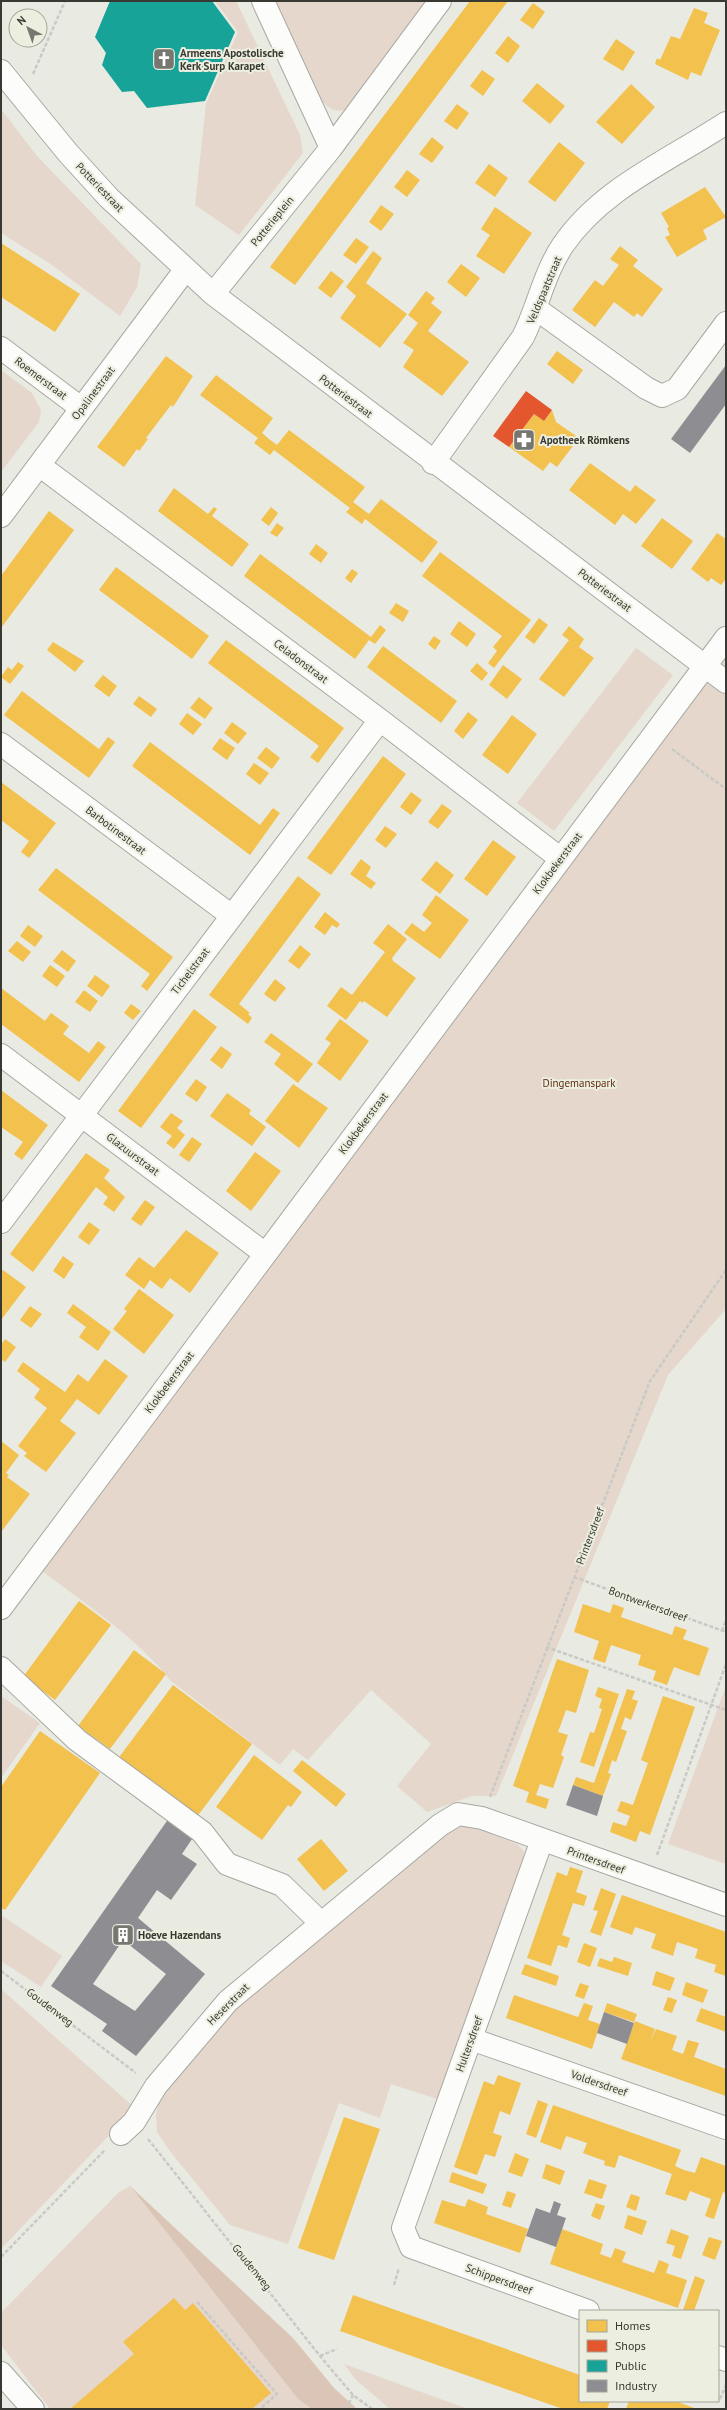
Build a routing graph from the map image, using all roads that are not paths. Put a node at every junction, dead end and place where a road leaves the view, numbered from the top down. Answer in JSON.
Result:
{"nodes":[{"id":1,"x":263,"y":1,"type":"edge"},
{"id":2,"x":440,"y":1,"type":"edge"},
{"id":3,"x":1,"y":72,"type":"edge"},
{"id":4,"x":726,"y":123,"type":"edge"},
{"id":5,"x":331,"y":148,"type":"junction"},
{"id":6,"x":185,"y":270,"type":"junction"},
{"id":7,"x":213,"y":294,"type":"junction"},
{"id":8,"x":535,"y":308,"type":"junction"},
{"id":9,"x":726,"y":322,"type":"edge"},
{"id":10,"x":1,"y":348,"type":"edge"},
{"id":11,"x":81,"y":408,"type":"junction"},
{"id":12,"x":434,"y":463,"type":"junction"},
{"id":13,"x":39,"y":465,"type":"junction"},
{"id":14,"x":1,"y":516,"type":"edge"},
{"id":15,"x":726,"y":638,"type":"edge"},
{"id":16,"x":705,"y":666,"type":"junction"},
{"id":17,"x":726,"y":682,"type":"edge"},
{"id":18,"x":380,"y":720,"type":"junction"},
{"id":19,"x":1,"y":744,"type":"edge"},
{"id":20,"x":561,"y":859,"type":"junction"},
{"id":21,"x":232,"y":916,"type":"junction"},
{"id":22,"x":1,"y":1055,"type":"edge"},
{"id":23,"x":81,"y":1116,"type":"junction"},
{"id":24,"x":1,"y":1222,"type":"edge"},
{"id":25,"x":264,"y":1254,"type":"junction"},
{"id":26,"x":1,"y":1608,"type":"edge"},
{"id":27,"x":1,"y":1668,"type":"edge"},
{"id":28,"x":491,"y":1821,"type":"joint"},
{"id":29,"x":542,"y":1840,"type":"junction"},
{"id":30,"x":726,"y":1905,"type":"edge"},
{"id":31,"x":321,"y":1923,"type":"junction"},
{"id":32,"x":471,"y":2039,"type":"junction"},
{"id":33,"x":128,"y":2128,"type":"road end"},
{"id":34,"x":726,"y":2128,"type":"edge"},
{"id":35,"x":411,"y":2247,"type":"joint"},
{"id":36,"x":585,"y":2310,"type":"edge"},
{"id":37,"x":1,"y":2373,"type":"edge"},
{"id":38,"x":33,"y":2409,"type":"edge"}],
"edges":[{"from":1,"to":5,"type":"street"},
{"from":2,"to":5,"type":"street","name":"Potterieplein"},
{"from":3,"to":6,"type":"street","name":"Potteriestraat"},
{"from":4,"to":8,"type":"street","name":"Veldspaatstraat"},
{"from":5,"to":7,"type":"street","name":"Potterieplein"},
{"from":6,"to":7,"type":"street","name":"Potteriestraat"},
{"from":6,"to":11,"type":"street","name":"Opalinestraat"},
{"from":7,"to":12,"type":"street","name":"Potteriestraat"},
{"from":8,"to":9,"type":"street"},
{"from":8,"to":12,"type":"street","name":"Veldspaatstraat"},
{"from":10,"to":11,"type":"street","name":"Roemerstraat"},
{"from":11,"to":13,"type":"street","name":"Opalinestraat"},
{"from":12,"to":16,"type":"street","name":"Potteriestraat"},
{"from":13,"to":14,"type":"street","name":"Opalinestraat"},
{"from":13,"to":18,"type":"street","name":"Celadonstraat"},
{"from":15,"to":16,"type":"street","name":"Klokbekerstraat"},
{"from":16,"to":17,"type":"street","name":"Potteriestraat"},
{"from":16,"to":20,"type":"street","name":"Klokbekerstraat"},
{"from":18,"to":20,"type":"street","name":"Celadonstraat"},
{"from":18,"to":21,"type":"street","name":"Tichelstraat"},
{"from":19,"to":21,"type":"street","name":"Barbotinestraat"},
{"from":20,"to":25,"type":"street","name":"Klokbekerstraat"},
{"from":21,"to":23,"type":"street","name":"Tichelstraat"},
{"from":22,"to":23,"type":"street","name":"Glazuurstraat"},
{"from":23,"to":24,"type":"street","name":"Tichelstraat"},
{"from":23,"to":25,"type":"street","name":"Glazuurstraat"},
{"from":25,"to":26,"type":"street","name":"Klokbekerstraat"},
{"from":27,"to":31,"type":"street"},
{"from":28,"to":29,"type":"street","name":"Printersdreef"},
{"from":28,"to":31,"type":"street","name":"Heserstraat"},
{"from":29,"to":30,"type":"street","name":"Printersdreef"},
{"from":29,"to":32,"type":"street","name":"Hultersdreef"},
{"from":31,"to":33,"type":"street","name":"Heserstraat"},
{"from":32,"to":34,"type":"street","name":"Voldersdreef"},
{"from":32,"to":35,"type":"street","name":"Hultersdreef"},
{"from":35,"to":36,"type":"street","name":"Schippersdreef"},
{"from":37,"to":38,"type":"street"}]}
